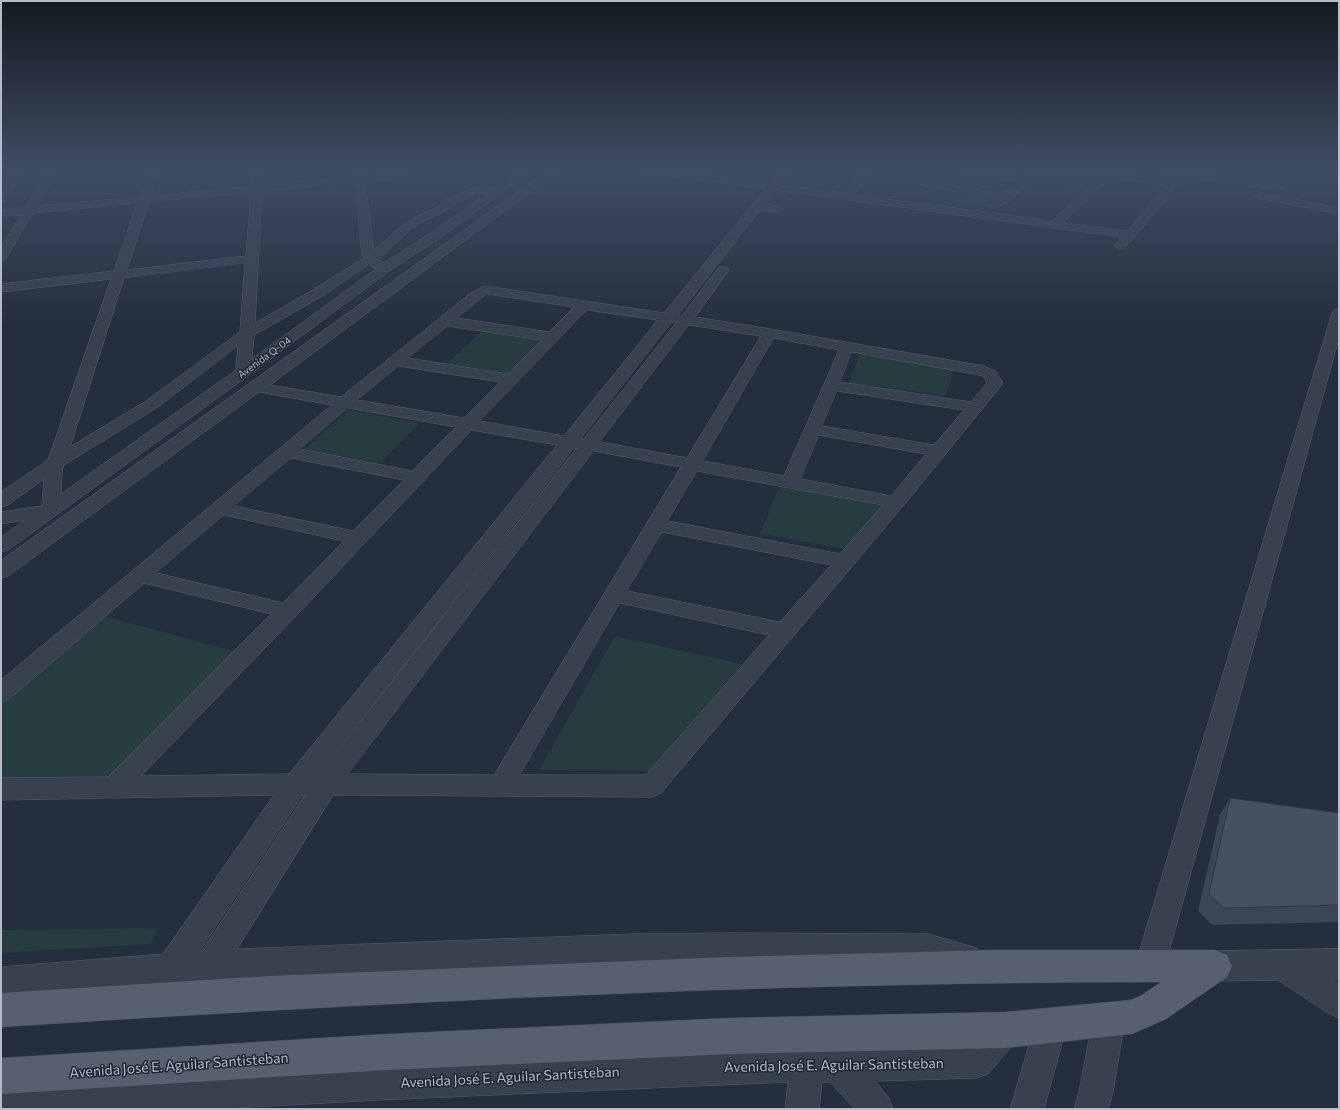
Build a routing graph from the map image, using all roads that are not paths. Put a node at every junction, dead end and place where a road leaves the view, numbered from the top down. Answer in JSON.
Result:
{"nodes":[{"id":1,"x":22,"y":222,"type":"edge"},
{"id":2,"x":137,"y":222,"type":"edge"},
{"id":3,"x":255,"y":222,"type":"edge"},
{"id":4,"x":365,"y":222,"type":"edge"},
{"id":5,"x":416,"y":222,"type":"edge"},
{"id":6,"x":454,"y":222,"type":"edge"},
{"id":7,"x":482,"y":222,"type":"edge"},
{"id":8,"x":757,"y":222,"type":"edge"},
{"id":9,"x":1031,"y":222,"type":"edge"},
{"id":10,"x":1057,"y":222,"type":"edge"},
{"id":11,"x":1140,"y":222,"type":"edge"},
{"id":12,"x":1054,"y":225,"type":"junction"},
{"id":13,"x":1129,"y":235,"type":"junction"},
{"id":14,"x":1120,"y":246,"type":"dead end"},
{"id":15,"x":1,"y":257,"type":"edge"},
{"id":16,"x":252,"y":259,"type":"junction"},
{"id":17,"x":370,"y":259,"type":"junction"},
{"id":18,"x":385,"y":268,"type":"junction"},
{"id":19,"x":119,"y":275,"type":"junction"},
{"id":20,"x":1,"y":288,"type":"edge"},
{"id":21,"x":584,"y":305,"type":"junction"},
{"id":22,"x":1339,"y":313,"type":"edge"},
{"id":23,"x":677,"y":319,"type":"junction"},
{"id":24,"x":446,"y":321,"type":"junction"},
{"id":25,"x":247,"y":333,"type":"junction"},
{"id":26,"x":770,"y":333,"type":"junction"},
{"id":27,"x":553,"y":337,"type":"junction"},
{"id":28,"x":847,"y":347,"type":"junction"},
{"id":29,"x":397,"y":361,"type":"junction"},
{"id":30,"x":244,"y":372,"type":"junction"},
{"id":31,"x":511,"y":379,"type":"junction"},
{"id":32,"x":830,"y":386,"type":"junction"},
{"id":33,"x":256,"y":387,"type":"junction"},
{"id":34,"x":345,"y":402,"type":"junction"},
{"id":35,"x":974,"y":407,"type":"junction"},
{"id":36,"x":467,"y":424,"type":"junction"},
{"id":37,"x":812,"y":429,"type":"junction"},
{"id":38,"x":578,"y":443,"type":"junction"},
{"id":39,"x":938,"y":451,"type":"junction"},
{"id":40,"x":288,"y":452,"type":"junction"},
{"id":41,"x":56,"y":463,"type":"junction"},
{"id":42,"x":692,"y":464,"type":"junction"},
{"id":43,"x":417,"y":477,"type":"junction"},
{"id":44,"x":790,"y":483,"type":"junction"},
{"id":45,"x":1,"y":501,"type":"edge"},
{"id":46,"x":896,"y":502,"type":"junction"},
{"id":47,"x":220,"y":509,"type":"junction"},
{"id":48,"x":51,"y":510,"type":"junction"},
{"id":49,"x":1,"y":518,"type":"edge"},
{"id":50,"x":657,"y":525,"type":"junction"},
{"id":51,"x":359,"y":538,"type":"junction"},
{"id":52,"x":1,"y":546,"type":"edge"},
{"id":53,"x":845,"y":562,"type":"junction"},
{"id":54,"x":1,"y":571,"type":"edge"},
{"id":55,"x":140,"y":576,"type":"junction"},
{"id":56,"x":614,"y":595,"type":"junction"},
{"id":57,"x":288,"y":611,"type":"junction"},
{"id":58,"x":785,"y":631,"type":"junction"},
{"id":59,"x":1,"y":693,"type":"edge"},
{"id":60,"x":296,"y":784,"type":"junction"},
{"id":61,"x":325,"y":785,"type":"junction"},
{"id":62,"x":501,"y":785,"type":"junction"},
{"id":63,"x":114,"y":787,"type":"junction"},
{"id":64,"x":1,"y":789,"type":"edge"},
{"id":65,"x":1339,"y":964,"type":"edge"},
{"id":66,"x":210,"y":965,"type":"junction"},
{"id":67,"x":1282,"y":965,"type":"junction"},
{"id":68,"x":996,"y":966,"type":"junction"},
{"id":69,"x":1150,"y":966,"type":"junction"},
{"id":70,"x":1215,"y":966,"type":"junction"},
{"id":71,"x":171,"y":968,"type":"junction"},
{"id":72,"x":1,"y":982,"type":"edge"},
{"id":73,"x":1339,"y":1002,"type":"edge"},
{"id":74,"x":1,"y":1010,"type":"edge"},
{"id":75,"x":1108,"y":1019,"type":"junction"},
{"id":76,"x":1051,"y":1025,"type":"junction"},
{"id":77,"x":1005,"y":1030,"type":"junction"},
{"id":78,"x":822,"y":1066,"type":"junction"},
{"id":79,"x":1,"y":1076,"type":"edge"},
{"id":80,"x":1,"y":1104,"type":"edge"},
{"id":81,"x":802,"y":1109,"type":"edge"},
{"id":82,"x":876,"y":1109,"type":"edge"},
{"id":83,"x":1027,"y":1109,"type":"edge"},
{"id":84,"x":1091,"y":1109,"type":"edge"}],
"edges":[{"from":1,"to":15,"type":"street"},
{"from":2,"to":19,"type":"street"},
{"from":3,"to":16,"type":"street"},
{"from":4,"to":17,"type":"street"},
{"from":5,"to":17,"type":"street"},
{"from":6,"to":18,"type":"street","name":"Avenida Q-04"},
{"from":7,"to":33,"type":"street"},
{"from":8,"to":23,"type":"street"},
{"from":9,"to":12,"type":"street"},
{"from":10,"to":12,"type":"street"},
{"from":11,"to":13,"type":"street"},
{"from":12,"to":13,"type":"street"},
{"from":13,"to":14,"type":"street"},
{"from":16,"to":19,"type":"street"},
{"from":16,"to":25,"type":"street"},
{"from":17,"to":18,"type":"street"},
{"from":17,"to":25,"type":"street"},
{"from":18,"to":30,"type":"street","name":"Avenida Q-04"},
{"from":19,"to":20,"type":"street"},
{"from":19,"to":41,"type":"street"},
{"from":21,"to":23,"type":"street"},
{"from":21,"to":24,"type":"street"},
{"from":21,"to":27,"type":"street"},
{"from":22,"to":69,"type":"street"},
{"from":23,"to":26,"type":"street"},
{"from":23,"to":38,"type":"street"},
{"from":24,"to":27,"type":"street"},
{"from":24,"to":29,"type":"street"},
{"from":25,"to":30,"type":"street"},
{"from":25,"to":41,"type":"street"},
{"from":26,"to":28,"type":"street"},
{"from":26,"to":42,"type":"street"},
{"from":27,"to":31,"type":"street"},
{"from":28,"to":32,"type":"street"},
{"from":28,"to":35,"type":"street"},
{"from":29,"to":31,"type":"street"},
{"from":29,"to":34,"type":"street"},
{"from":30,"to":48,"type":"street","name":"Avenida Q-04"},
{"from":31,"to":36,"type":"street"},
{"from":32,"to":35,"type":"street"},
{"from":32,"to":37,"type":"street"},
{"from":33,"to":34,"type":"street"},
{"from":33,"to":54,"type":"street"},
{"from":34,"to":36,"type":"street"},
{"from":34,"to":40,"type":"street"},
{"from":35,"to":39,"type":"street"},
{"from":36,"to":38,"type":"street"},
{"from":36,"to":43,"type":"street"},
{"from":37,"to":39,"type":"street"},
{"from":37,"to":44,"type":"street"},
{"from":38,"to":42,"type":"street"},
{"from":38,"to":60,"type":"street"},
{"from":38,"to":61,"type":"street"},
{"from":39,"to":46,"type":"street"},
{"from":40,"to":43,"type":"street"},
{"from":40,"to":47,"type":"street"},
{"from":41,"to":45,"type":"street"},
{"from":41,"to":48,"type":"street"},
{"from":42,"to":44,"type":"street"},
{"from":42,"to":50,"type":"street"},
{"from":43,"to":51,"type":"street"},
{"from":44,"to":46,"type":"street"},
{"from":46,"to":53,"type":"street"},
{"from":47,"to":51,"type":"street"},
{"from":47,"to":55,"type":"street"},
{"from":48,"to":49,"type":"street"},
{"from":48,"to":52,"type":"street","name":"Avenida Q-04"},
{"from":50,"to":53,"type":"street"},
{"from":50,"to":56,"type":"street"},
{"from":51,"to":57,"type":"street"},
{"from":53,"to":58,"type":"street"},
{"from":55,"to":57,"type":"street"},
{"from":55,"to":59,"type":"street"},
{"from":56,"to":58,"type":"street"},
{"from":56,"to":62,"type":"street"},
{"from":57,"to":63,"type":"street"},
{"from":58,"to":62,"type":"street"},
{"from":60,"to":61,"type":"street"},
{"from":60,"to":63,"type":"street"},
{"from":60,"to":71,"type":"street"},
{"from":61,"to":62,"type":"street"},
{"from":61,"to":66,"type":"street"},
{"from":63,"to":64,"type":"street"},
{"from":65,"to":67,"type":"street"},
{"from":66,"to":68,"type":"street"},
{"from":66,"to":71,"type":"street"},
{"from":67,"to":70,"type":"street"},
{"from":67,"to":73,"type":"street"},
{"from":68,"to":69,"type":"main road"},
{"from":68,"to":74,"type":"main road"},
{"from":69,"to":70,"type":"main road"},
{"from":70,"to":75,"type":"main road","name":"Avenida José E. Aguilar Santisteban"},
{"from":71,"to":72,"type":"street"},
{"from":75,"to":76,"type":"main road","name":"Avenida José E. Aguilar Santisteban"},
{"from":75,"to":84,"type":"street"},
{"from":76,"to":77,"type":"main road","name":"Avenida José E. Aguilar Santisteban"},
{"from":76,"to":83,"type":"street"},
{"from":77,"to":78,"type":"street","name":"Avenida José E. Aguilar Santisteban"},
{"from":77,"to":79,"type":"main road","name":"Avenida José E. Aguilar Santisteban"},
{"from":78,"to":80,"type":"street","name":"Avenida José E. Aguilar Santisteban"},
{"from":78,"to":81,"type":"street"},
{"from":78,"to":82,"type":"street"}]}
